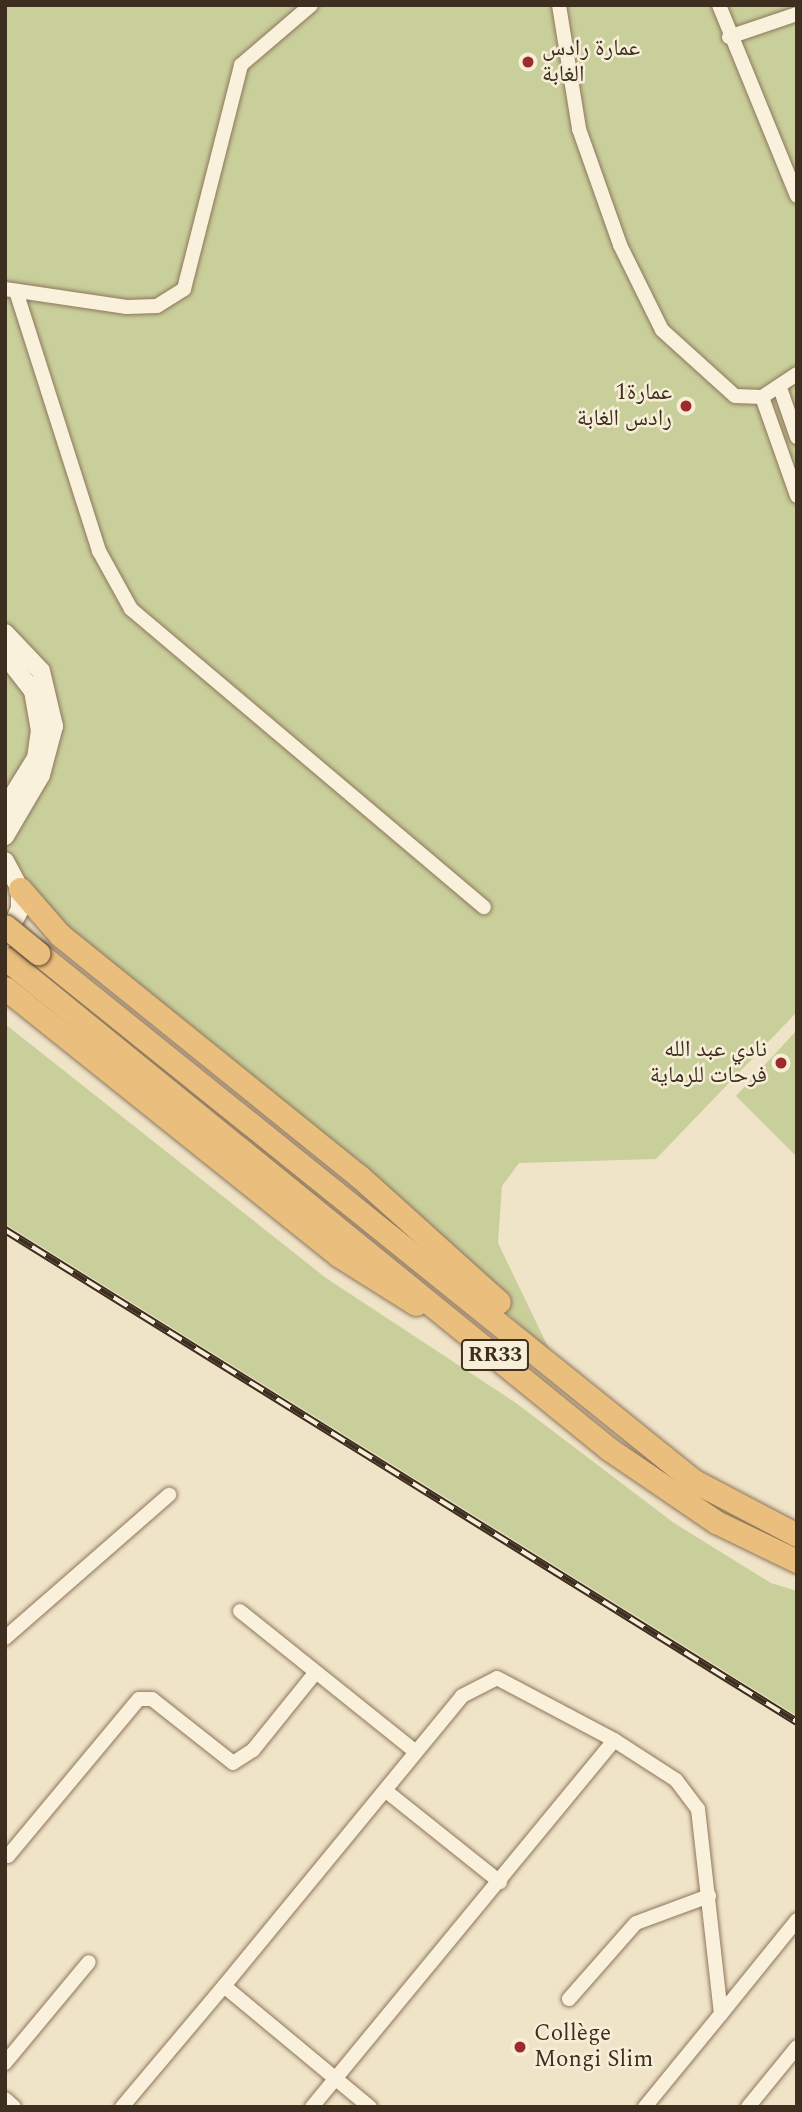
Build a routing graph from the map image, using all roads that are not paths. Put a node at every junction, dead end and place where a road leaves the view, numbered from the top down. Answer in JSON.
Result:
{"nodes":[{"id":1,"x":311,"y":5,"type":"edge"},
{"id":2,"x":559,"y":5,"type":"edge"},
{"id":3,"x":719,"y":5,"type":"edge"},
{"id":4,"x":797,"y":14,"type":"edge"},
{"id":5,"x":729,"y":37,"type":"junction"},
{"id":6,"x":797,"y":196,"type":"edge"},
{"id":7,"x":11,"y":290,"type":"edge"},
{"id":8,"x":797,"y":374,"type":"edge"},
{"id":9,"x":780,"y":388,"type":"junction"},
{"id":10,"x":762,"y":397,"type":"junction"},
{"id":11,"x":797,"y":437,"type":"edge"},
{"id":12,"x":797,"y":496,"type":"edge"},
{"id":13,"x":5,"y":633,"type":"edge"},
{"id":14,"x":5,"y":655,"type":"edge"},
{"id":15,"x":5,"y":808,"type":"edge"},
{"id":16,"x":5,"y":836,"type":"edge"},
{"id":17,"x":5,"y":861,"type":"edge"},
{"id":18,"x":20,"y":889,"type":"junction"},
{"id":19,"x":485,"y":906,"type":"dead end"},
{"id":20,"x":5,"y":926,"type":"edge"},
{"id":21,"x":5,"y":939,"type":"edge"},
{"id":22,"x":5,"y":958,"type":"edge"},
{"id":23,"x":5,"y":988,"type":"edge"},
{"id":24,"x":322,"y":1197,"type":"junction"},
{"id":25,"x":489,"y":1349,"type":"junction"},
{"id":26,"x":536,"y":1349,"type":"junction"},
{"id":27,"x":169,"y":1495,"type":"dead end"},
{"id":28,"x":797,"y":1535,"type":"edge"},
{"id":29,"x":797,"y":1561,"type":"edge"},
{"id":30,"x":240,"y":1611,"type":"dead end"},
{"id":31,"x":5,"y":1638,"type":"edge"},
{"id":32,"x":316,"y":1672,"type":"junction"},
{"id":33,"x":614,"y":1740,"type":"junction"},
{"id":34,"x":415,"y":1751,"type":"junction"},
{"id":35,"x":386,"y":1791,"type":"junction"},
{"id":36,"x":8,"y":1856,"type":"dead end"},
{"id":37,"x":499,"y":1882,"type":"junction"},
{"id":38,"x":709,"y":1896,"type":"junction"},
{"id":39,"x":797,"y":1920,"type":"edge"},
{"id":40,"x":89,"y":1962,"type":"dead end"},
{"id":41,"x":224,"y":1986,"type":"junction"},
{"id":42,"x":569,"y":1998,"type":"dead end"},
{"id":43,"x":721,"y":2014,"type":"junction"},
{"id":44,"x":797,"y":2047,"type":"edge"},
{"id":45,"x":9,"y":2052,"type":"edge"},
{"id":46,"x":334,"y":2077,"type":"junction"},
{"id":47,"x":5,"y":2099,"type":"edge"},
{"id":48,"x":14,"y":2107,"type":"edge"},
{"id":49,"x":122,"y":2107,"type":"edge"},
{"id":50,"x":312,"y":2107,"type":"edge"},
{"id":51,"x":370,"y":2107,"type":"edge"},
{"id":52,"x":645,"y":2107,"type":"edge"},
{"id":53,"x":748,"y":2107,"type":"edge"}],
"edges":[{"from":1,"to":7,"type":"street"},
{"from":2,"to":10,"type":"street"},
{"from":3,"to":5,"type":"street"},
{"from":4,"to":5,"type":"street"},
{"from":5,"to":6,"type":"street"},
{"from":7,"to":19,"type":"street"},
{"from":8,"to":9,"type":"street"},
{"from":9,"to":10,"type":"street"},
{"from":9,"to":11,"type":"street"},
{"from":10,"to":12,"type":"street"},
{"from":13,"to":16,"type":"street"},
{"from":14,"to":15,"type":"street"},
{"from":17,"to":18,"type":"street"},
{"from":18,"to":21,"type":"street"},
{"from":18,"to":26,"type":"highway"},
{"from":20,"to":24,"type":"highway","number":"RR33","bridge":true},
{"from":22,"to":24,"type":"highway","number":"RR33"},
{"from":23,"to":25,"type":"highway"},
{"from":24,"to":25,"type":"highway","number":"RR33"},
{"from":24,"to":26,"type":"highway","number":"RR33"},
{"from":25,"to":29,"type":"highway","number":"RR33"},
{"from":26,"to":28,"type":"highway","number":"RR33"},
{"from":27,"to":31,"type":"street"},
{"from":30,"to":32,"type":"street"},
{"from":32,"to":34,"type":"street"},
{"from":32,"to":36,"type":"street"},
{"from":33,"to":34,"type":"street"},
{"from":33,"to":37,"type":"street"},
{"from":33,"to":38,"type":"street"},
{"from":34,"to":35,"type":"street"},
{"from":35,"to":37,"type":"street"},
{"from":35,"to":41,"type":"street"},
{"from":37,"to":46,"type":"street"},
{"from":38,"to":42,"type":"street"},
{"from":38,"to":43,"type":"street"},
{"from":39,"to":43,"type":"street"},
{"from":40,"to":45,"type":"street"},
{"from":41,"to":46,"type":"street"},
{"from":41,"to":49,"type":"street"},
{"from":43,"to":52,"type":"street"},
{"from":44,"to":53,"type":"street"},
{"from":46,"to":50,"type":"street"},
{"from":46,"to":51,"type":"street"},
{"from":47,"to":48,"type":"street"}]}
